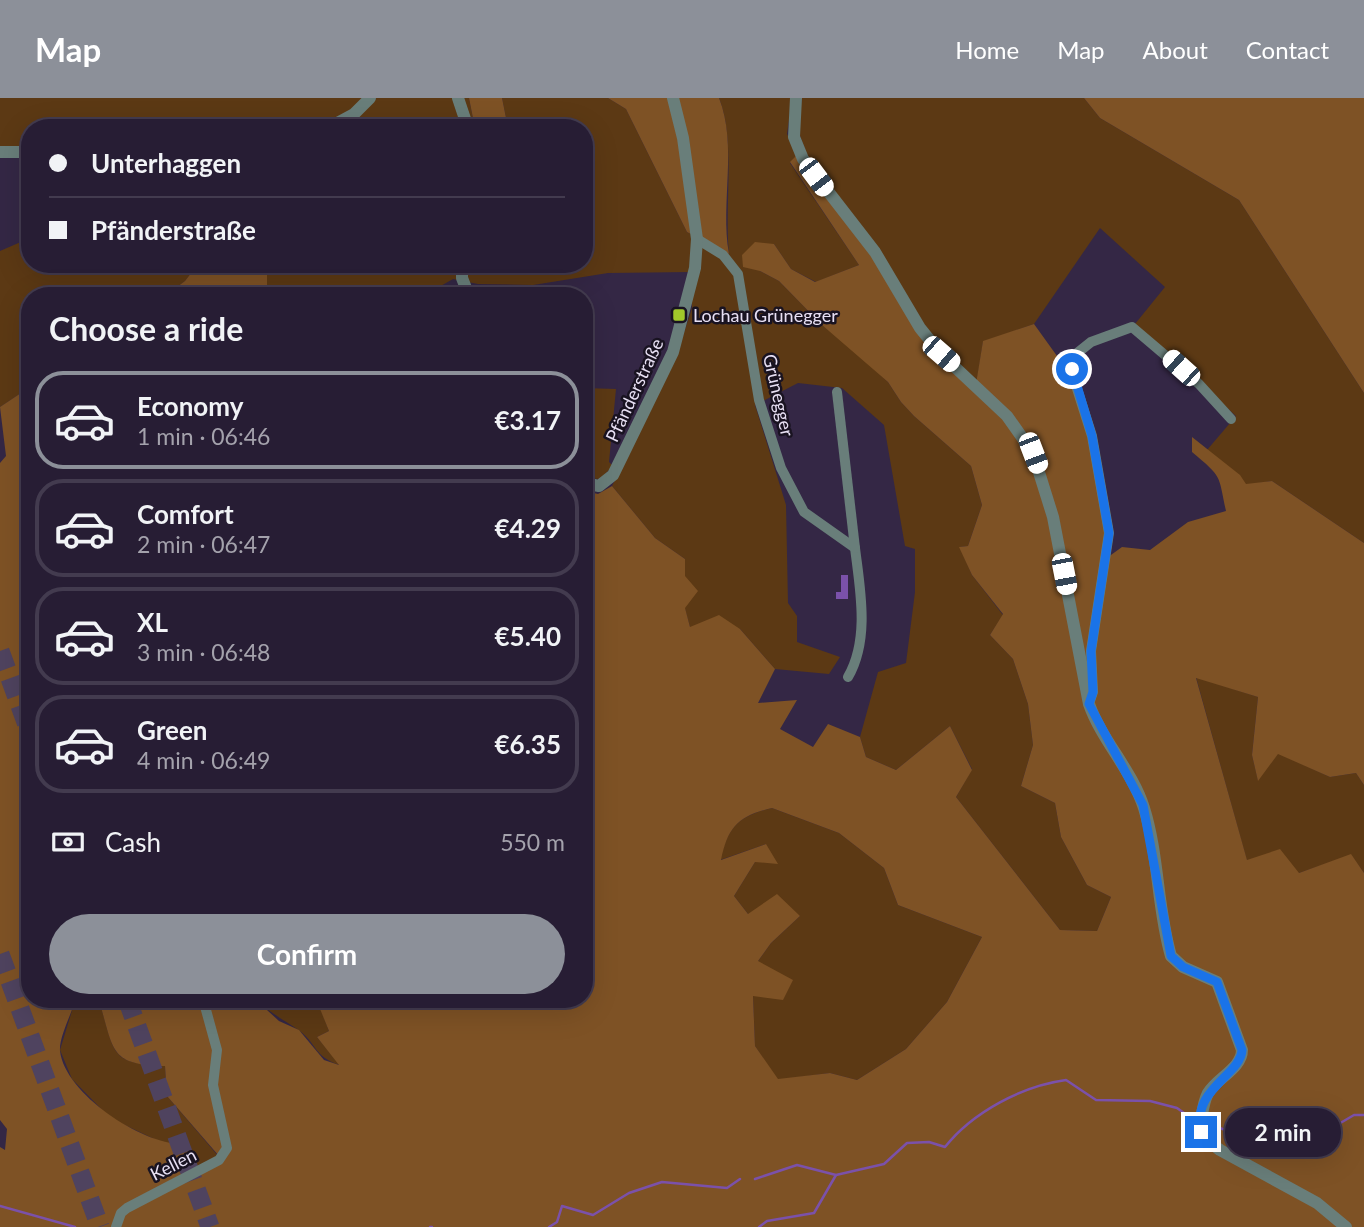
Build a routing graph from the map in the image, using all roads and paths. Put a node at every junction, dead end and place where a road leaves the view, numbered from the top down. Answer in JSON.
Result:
{"nodes":[{"id":1,"x":370,"y":98,"type":"edge"},
{"id":2,"x":458,"y":98,"type":"edge"},
{"id":3,"x":673,"y":98,"type":"edge"},
{"id":4,"x":796,"y":98,"type":"edge"},
{"id":5,"x":345,"y":119,"type":"edge"},
{"id":6,"x":465,"y":119,"type":"edge"},
{"id":7,"x":0,"y":152,"type":"edge"},
{"id":8,"x":21,"y":152,"type":"edge"},
{"id":9,"x":697,"y":239,"type":"junction"},
{"id":10,"x":837,"y":392,"type":"dead end"},
{"id":11,"x":1231,"y":419,"type":"dead end"},
{"id":12,"x":593,"y":485,"type":"edge"},
{"id":13,"x":855,"y":548,"type":"junction"},
{"id":14,"x":848,"y":677,"type":"dead end"},
{"id":15,"x":1089,"y":704,"type":"junction"},
{"id":16,"x":205,"y":1008,"type":"edge"},
{"id":17,"x":116,"y":1227,"type":"edge"},
{"id":18,"x":1346,"y":1227,"type":"edge"}],
"edges":[{"from":1,"to":5,"type":"street"},
{"from":2,"to":6,"type":"street"},
{"from":3,"to":9,"type":"street","name":"Pfänderstraße"},
{"from":4,"to":15,"type":"street"},
{"from":7,"to":8,"type":"street"},
{"from":9,"to":12,"type":"street","name":"Pfänderstraße"},
{"from":9,"to":13,"type":"street","name":"Grünegger"},
{"from":10,"to":13,"type":"street"},
{"from":11,"to":15,"type":"street"},
{"from":13,"to":14,"type":"street"},
{"from":15,"to":18,"type":"street"},
{"from":16,"to":17,"type":"street","name":"Kellen"}]}
